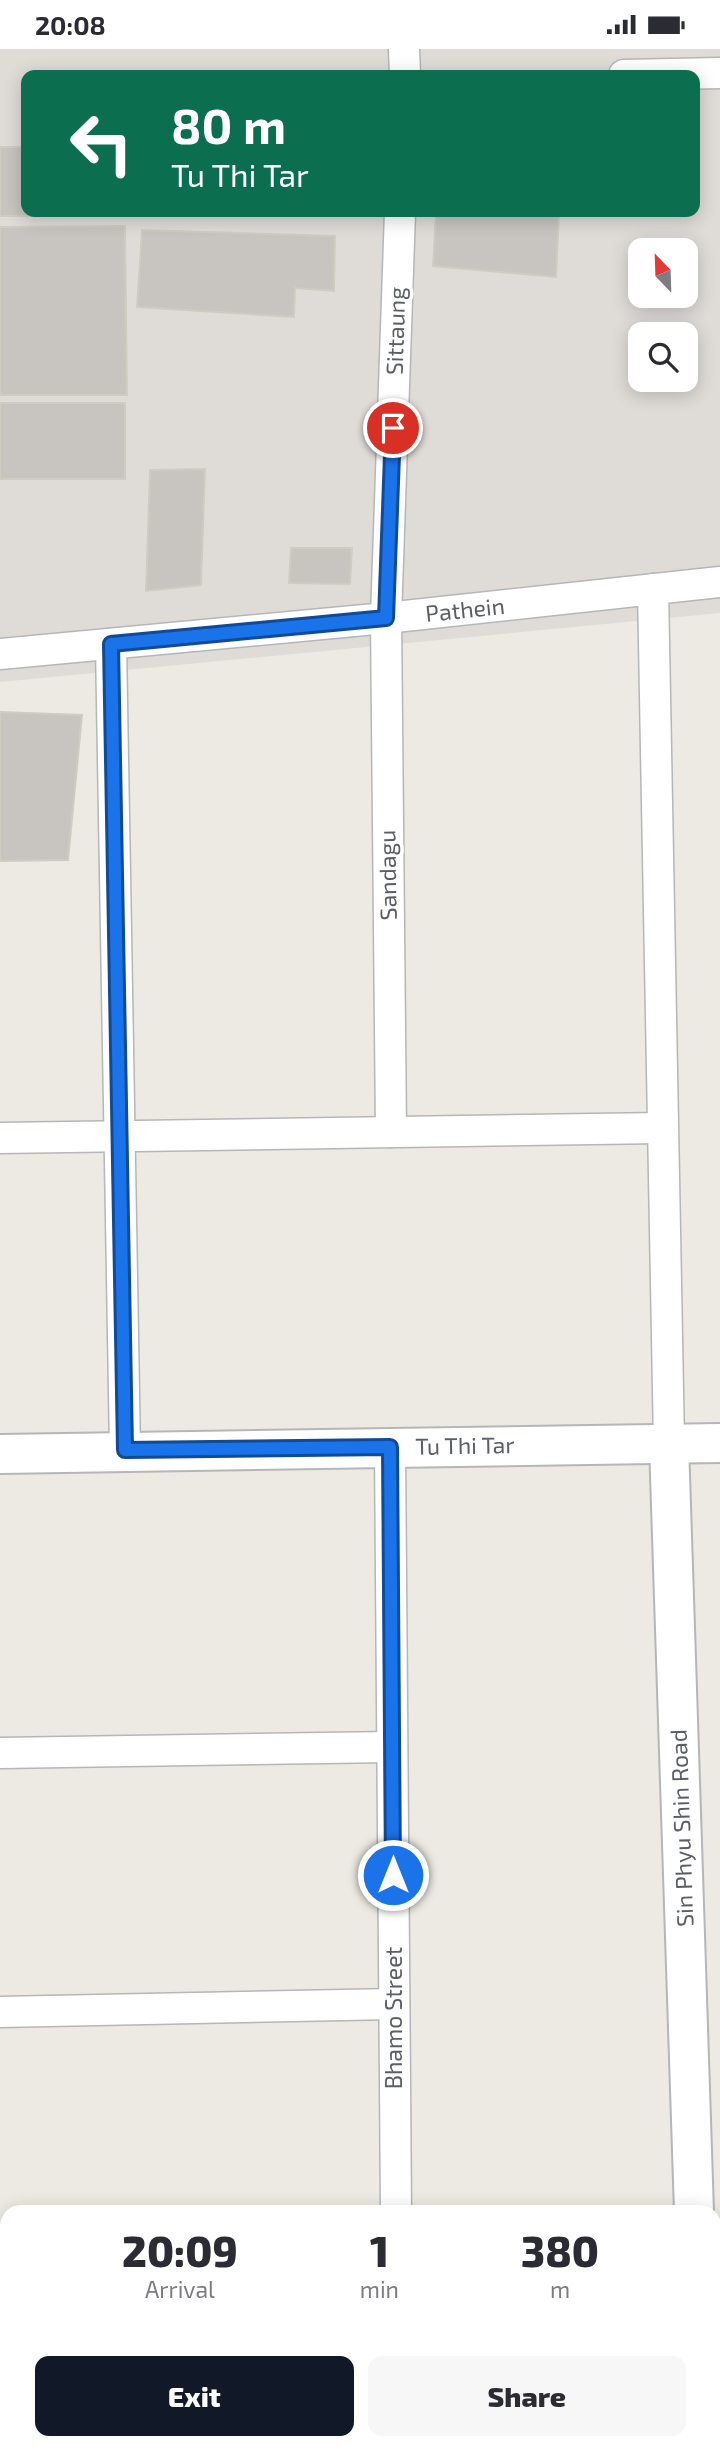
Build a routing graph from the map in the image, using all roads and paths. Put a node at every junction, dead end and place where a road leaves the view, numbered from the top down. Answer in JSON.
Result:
{"nodes":[{"id":1,"x":404,"y":49,"type":"edge"},
{"id":2,"x":405,"y":70,"type":"edge"},
{"id":3,"x":700,"y":73,"type":"edge"},
{"id":4,"x":720,"y":73,"type":"edge"},
{"id":5,"x":400,"y":217,"type":"edge"},
{"id":6,"x":720,"y":582,"type":"edge"},
{"id":7,"x":653,"y":589,"type":"junction"},
{"id":8,"x":386,"y":618,"type":"junction"},
{"id":9,"x":111,"y":644,"type":"junction"},
{"id":10,"x":0,"y":654,"type":"edge"},
{"id":11,"x":662,"y":1128,"type":"junction"},
{"id":12,"x":391,"y":1132,"type":"junction"},
{"id":13,"x":120,"y":1136,"type":"junction"},
{"id":14,"x":0,"y":1137,"type":"edge"},
{"id":15,"x":720,"y":1443,"type":"edge"},
{"id":16,"x":669,"y":1444,"type":"junction"},
{"id":17,"x":390,"y":1447,"type":"junction"},
{"id":18,"x":125,"y":1450,"type":"junction"},
{"id":19,"x":0,"y":1454,"type":"edge"},
{"id":20,"x":392,"y":1747,"type":"junction"},
{"id":21,"x":0,"y":1753,"type":"edge"},
{"id":22,"x":394,"y":2004,"type":"junction"},
{"id":23,"x":0,"y":2012,"type":"edge"},
{"id":24,"x":396,"y":2205,"type":"edge"},
{"id":25,"x":694,"y":2205,"type":"edge"}],
"edges":[{"from":1,"to":2,"type":"street"},
{"from":3,"to":4,"type":"street"},
{"from":5,"to":8,"type":"street","name":"Sittaung"},
{"from":6,"to":7,"type":"street","name":"Pathein"},
{"from":7,"to":8,"type":"street","name":"Pathein"},
{"from":7,"to":11,"type":"street"},
{"from":8,"to":9,"type":"street","name":"Pathein"},
{"from":8,"to":12,"type":"street","name":"Sandagu"},
{"from":9,"to":10,"type":"street","name":"Pathein"},
{"from":9,"to":13,"type":"street"},
{"from":11,"to":12,"type":"street"},
{"from":11,"to":16,"type":"street"},
{"from":12,"to":13,"type":"street"},
{"from":13,"to":14,"type":"street"},
{"from":13,"to":18,"type":"street"},
{"from":15,"to":16,"type":"street","name":"Tu Thi Tar"},
{"from":16,"to":17,"type":"street","name":"Tu Thi Tar"},
{"from":16,"to":25,"type":"street","name":"Sin Phyu Shin Road"},
{"from":17,"to":18,"type":"street","name":"Tu Thi Tar"},
{"from":17,"to":20,"type":"street","name":"Bhamo Street"},
{"from":18,"to":19,"type":"street","name":"Tu Thi Tar"},
{"from":20,"to":21,"type":"street"},
{"from":20,"to":22,"type":"street","name":"Bhamo Street"},
{"from":22,"to":23,"type":"street"},
{"from":22,"to":24,"type":"street","name":"Bhamo Street"}]}
